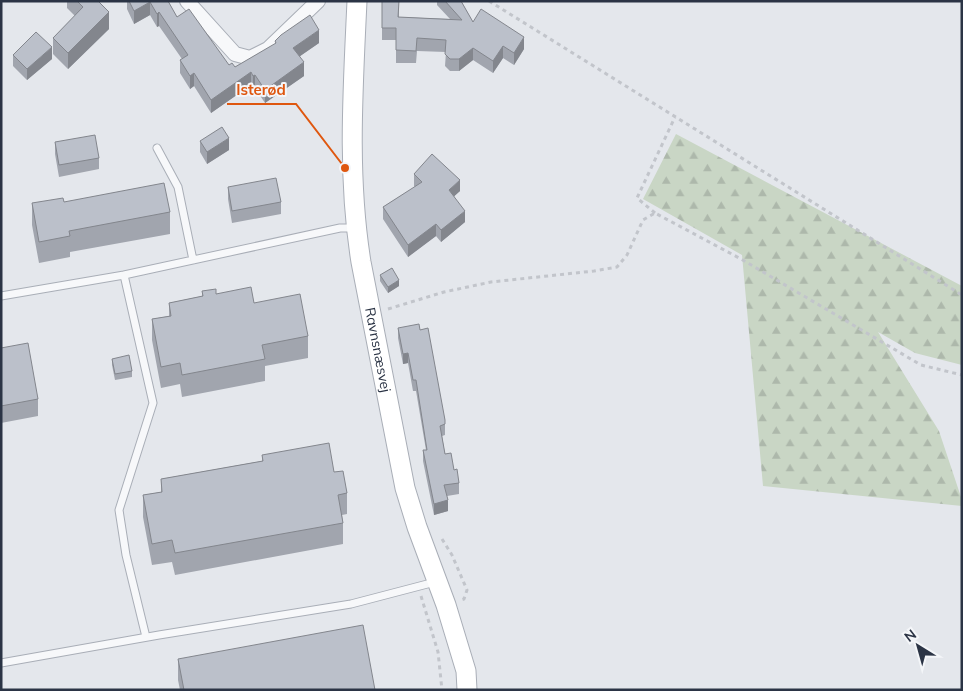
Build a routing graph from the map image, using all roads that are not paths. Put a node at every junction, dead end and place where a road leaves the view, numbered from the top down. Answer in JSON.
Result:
{"nodes":[{"id":1,"x":187,"y":1,"type":"edge"},
{"id":2,"x":318,"y":1,"type":"edge"},
{"id":3,"x":356,"y":1,"type":"edge"},
{"id":4,"x":157,"y":148,"type":"dead end"},
{"id":5,"x":355,"y":228,"type":"junction"},
{"id":6,"x":193,"y":260,"type":"junction"},
{"id":7,"x":124,"y":275,"type":"junction"},
{"id":8,"x":1,"y":296,"type":"edge"},
{"id":9,"x":438,"y":581,"type":"junction"},
{"id":10,"x":146,"y":637,"type":"junction"},
{"id":11,"x":1,"y":663,"type":"edge"},
{"id":12,"x":467,"y":690,"type":"edge"}],
"edges":[{"from":1,"to":2,"type":"street"},
{"from":3,"to":5,"type":"main road","name":"Ravnsnæsvej"},
{"from":4,"to":6,"type":"lane"},
{"from":5,"to":6,"type":"lane"},
{"from":5,"to":9,"type":"main road","name":"Ravnsnæsvej"},
{"from":6,"to":7,"type":"lane"},
{"from":7,"to":8,"type":"lane"},
{"from":7,"to":10,"type":"lane"},
{"from":9,"to":10,"type":"lane"},
{"from":9,"to":12,"type":"main road","name":"Ravnsnæsvej"},
{"from":10,"to":11,"type":"lane"}]}
